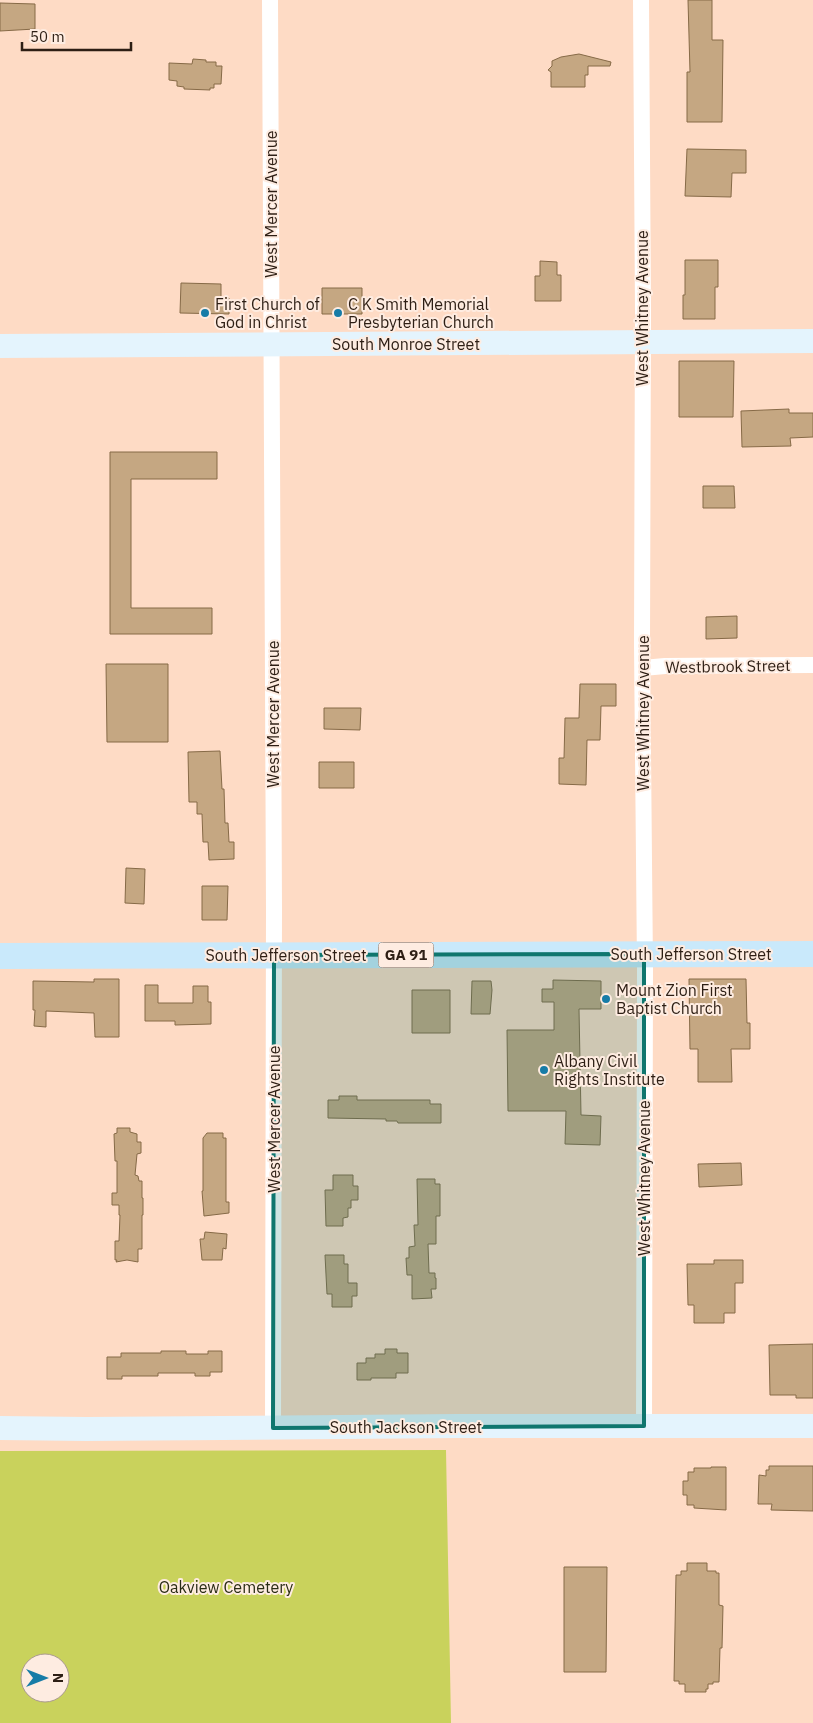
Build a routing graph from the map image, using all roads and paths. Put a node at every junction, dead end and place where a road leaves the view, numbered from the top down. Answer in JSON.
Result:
{"nodes":[{"id":1,"x":270,"y":0,"type":"edge"},
{"id":2,"x":641,"y":0,"type":"edge"},
{"id":3,"x":813,"y":341,"type":"edge"},
{"id":4,"x":642,"y":342,"type":"junction"},
{"id":5,"x":271,"y":344,"type":"junction"},
{"id":6,"x":0,"y":346,"type":"edge"},
{"id":7,"x":813,"y":665,"type":"edge"},
{"id":8,"x":643,"y":668,"type":"junction"},
{"id":9,"x":644,"y":954,"type":"junction"},
{"id":10,"x":813,"y":954,"type":"edge"},
{"id":11,"x":274,"y":955,"type":"junction"},
{"id":12,"x":0,"y":956,"type":"edge"},
{"id":13,"x":644,"y":1426,"type":"junction"},
{"id":14,"x":813,"y":1426,"type":"edge"},
{"id":15,"x":0,"y":1428,"type":"edge"},
{"id":16,"x":273,"y":1428,"type":"junction"}],
"edges":[{"from":1,"to":5,"type":"street","name":"West Mercer Avenue"},
{"from":2,"to":4,"type":"street","name":"West Whitney Avenue"},
{"from":3,"to":4,"type":"main road","name":"South Monroe Street"},
{"from":4,"to":5,"type":"main road","name":"South Monroe Street"},
{"from":4,"to":8,"type":"street","name":"West Whitney Avenue"},
{"from":5,"to":6,"type":"main road","name":"South Monroe Street"},
{"from":5,"to":11,"type":"street","name":"West Mercer Avenue"},
{"from":7,"to":8,"type":"street","name":"Westbrook Street"},
{"from":8,"to":9,"type":"street","name":"West Whitney Avenue"},
{"from":9,"to":10,"type":"main road","name":"South Jefferson Street","number":"GA 91"},
{"from":9,"to":11,"type":"main road","name":"South Jefferson Street","number":"GA 91"},
{"from":9,"to":13,"type":"street","name":"West Whitney Avenue"},
{"from":11,"to":12,"type":"main road","name":"South Jefferson Street","number":"GA 91"},
{"from":11,"to":16,"type":"street","name":"West Mercer Avenue"},
{"from":13,"to":14,"type":"main road","name":"South Jackson Street"},
{"from":13,"to":16,"type":"main road","name":"South Jackson Street"},
{"from":15,"to":16,"type":"main road","name":"South Jackson Street"}]}
